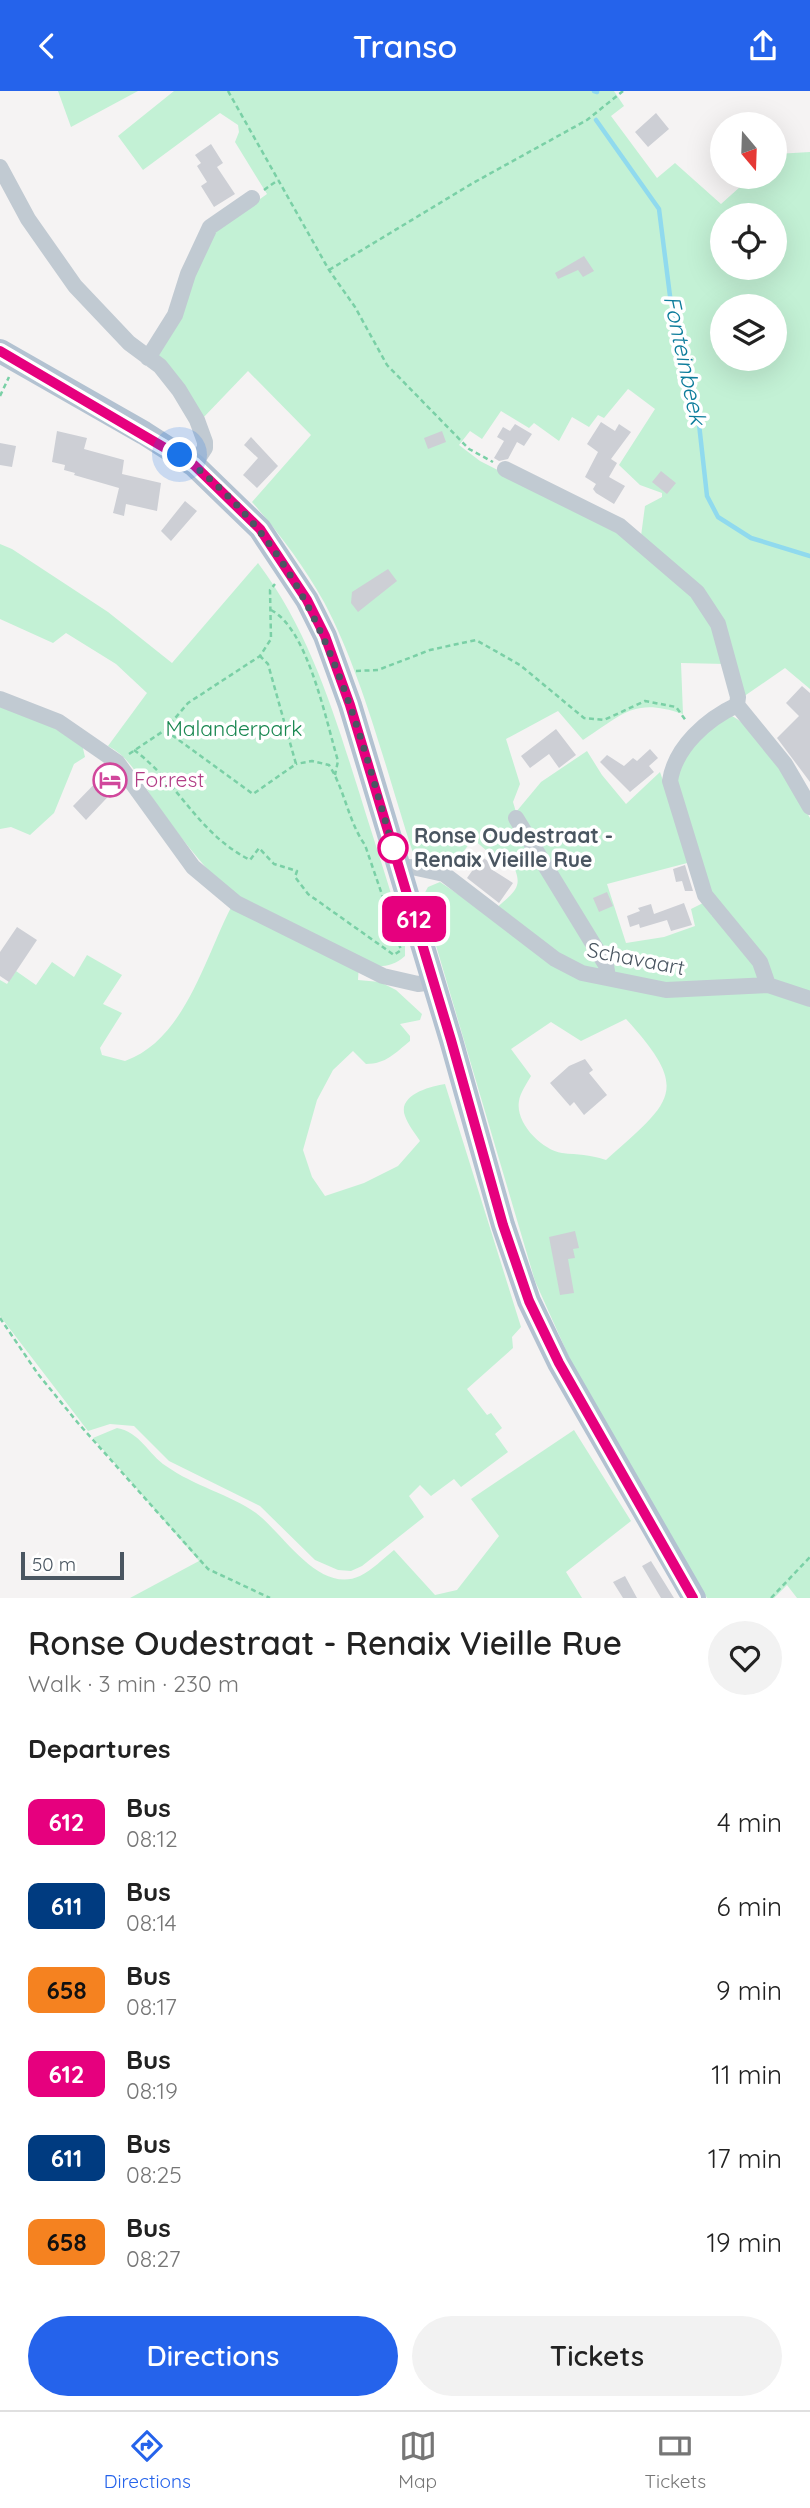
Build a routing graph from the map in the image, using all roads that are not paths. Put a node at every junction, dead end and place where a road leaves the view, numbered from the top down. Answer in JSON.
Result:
{"nodes":[{"id":1,"x":0,"y":167,"type":"edge"},
{"id":2,"x":252,"y":198,"type":"road end"},
{"id":3,"x":0,"y":351,"type":"edge"},
{"id":4,"x":148,"y":358,"type":"junction"},
{"id":5,"x":194,"y":465,"type":"junction"},
{"id":6,"x":505,"y":468,"type":"road end"},
{"id":7,"x":0,"y":699,"type":"edge"},
{"id":8,"x":737,"y":705,"type":"junction"},
{"id":9,"x":810,"y":807,"type":"edge"},
{"id":10,"x":516,"y":818,"type":"dead end"},
{"id":11,"x":399,"y":867,"type":"junction"},
{"id":12,"x":608,"y":978,"type":"junction"},
{"id":13,"x":432,"y":982,"type":"junction"},
{"id":14,"x":768,"y":985,"type":"junction"},
{"id":15,"x":810,"y":999,"type":"edge"},
{"id":16,"x":694,"y":1598,"type":"edge"}],
"edges":[{"from":1,"to":4,"type":"street"},
{"from":2,"to":4,"type":"street"},
{"from":3,"to":5,"type":"main road"},
{"from":4,"to":5,"type":"street"},
{"from":5,"to":11,"type":"main road"},
{"from":6,"to":8,"type":"street"},
{"from":7,"to":13,"type":"street"},
{"from":8,"to":9,"type":"street"},
{"from":8,"to":14,"type":"street"},
{"from":10,"to":12,"type":"street"},
{"from":11,"to":12,"type":"street","name":"Schavaart"},
{"from":11,"to":13,"type":"main road"},
{"from":12,"to":14,"type":"street","name":"Schavaart"},
{"from":13,"to":16,"type":"main road"},
{"from":14,"to":15,"type":"street","name":"Schavaart"}]}
